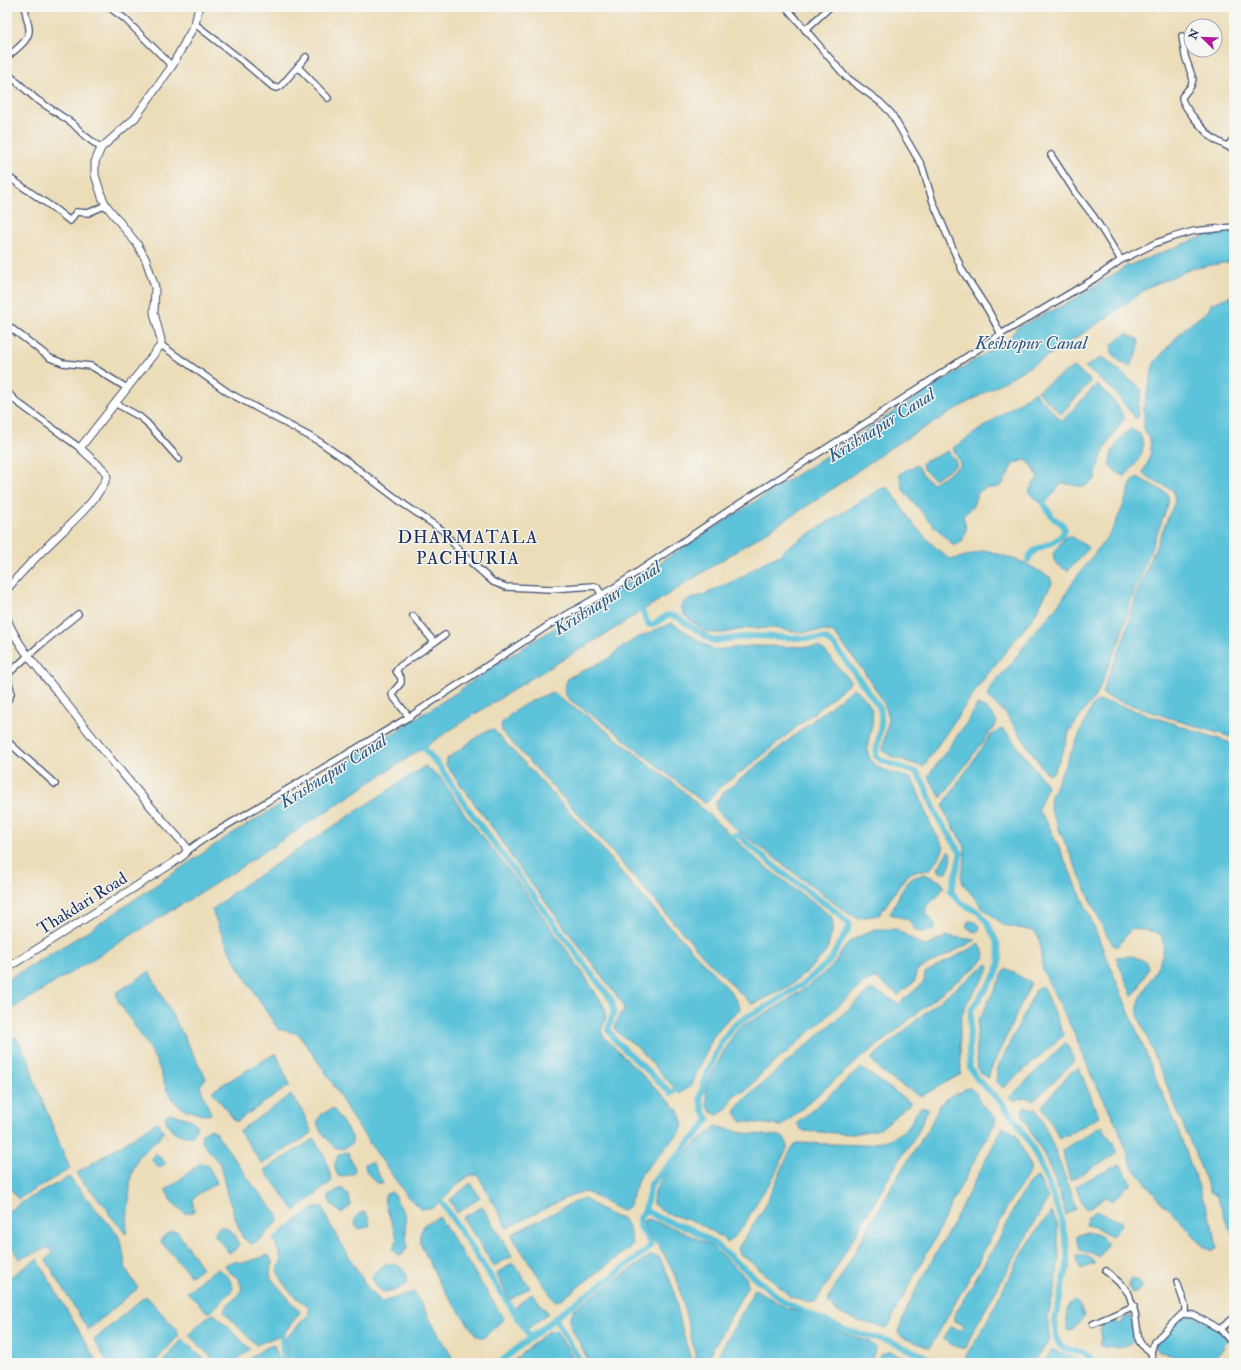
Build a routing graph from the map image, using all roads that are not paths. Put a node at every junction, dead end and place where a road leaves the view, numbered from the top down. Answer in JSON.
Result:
{"nodes":[{"id":1,"x":10,"y":7,"type":"edge"},
{"id":2,"x":26,"y":7,"type":"edge"},
{"id":3,"x":109,"y":7,"type":"edge"},
{"id":4,"x":199,"y":7,"type":"edge"},
{"id":5,"x":786,"y":7,"type":"edge"},
{"id":6,"x":830,"y":7,"type":"edge"},
{"id":7,"x":7,"y":10,"type":"edge"},
{"id":8,"x":195,"y":24,"type":"junction"},
{"id":9,"x":805,"y":30,"type":"junction"},
{"id":10,"x":1182,"y":36,"type":"dead end"},
{"id":11,"x":306,"y":56,"type":"dead end"},
{"id":12,"x":7,"y":57,"type":"edge"},
{"id":13,"x":172,"y":66,"type":"junction"},
{"id":14,"x":298,"y":67,"type":"junction"},
{"id":15,"x":7,"y":73,"type":"edge"},
{"id":16,"x":328,"y":98,"type":"dead end"},
{"id":17,"x":1234,"y":138,"type":"edge"},
{"id":18,"x":1228,"y":146,"type":"junction"},
{"id":19,"x":101,"y":148,"type":"junction"},
{"id":20,"x":1234,"y":150,"type":"edge"},
{"id":21,"x":1051,"y":155,"type":"dead end"},
{"id":22,"x":7,"y":176,"type":"edge"},
{"id":23,"x":106,"y":205,"type":"junction"},
{"id":24,"x":1234,"y":227,"type":"edge"},
{"id":25,"x":1121,"y":260,"type":"junction"},
{"id":26,"x":7,"y":325,"type":"edge"},
{"id":27,"x":1001,"y":334,"type":"junction"},
{"id":28,"x":161,"y":345,"type":"junction"},
{"id":29,"x":127,"y":388,"type":"junction"},
{"id":30,"x":7,"y":392,"type":"edge"},
{"id":31,"x":115,"y":403,"type":"junction"},
{"id":32,"x":80,"y":448,"type":"junction"},
{"id":33,"x":179,"y":459,"type":"dead end"},
{"id":34,"x":7,"y":589,"type":"edge"},
{"id":35,"x":602,"y":595,"type":"junction"},
{"id":36,"x":78,"y":614,"type":"dead end"},
{"id":37,"x":413,"y":616,"type":"dead end"},
{"id":38,"x":7,"y":619,"type":"edge"},
{"id":39,"x":445,"y":635,"type":"dead end"},
{"id":40,"x":434,"y":642,"type":"junction"},
{"id":41,"x":28,"y":655,"type":"junction"},
{"id":42,"x":7,"y":702,"type":"edge"},
{"id":43,"x":409,"y":717,"type":"junction"},
{"id":44,"x":7,"y":741,"type":"edge"},
{"id":45,"x":56,"y":784,"type":"dead end"},
{"id":46,"x":187,"y":851,"type":"junction"},
{"id":47,"x":7,"y":968,"type":"edge"},
{"id":48,"x":1106,"y":1271,"type":"dead end"},
{"id":49,"x":1177,"y":1282,"type":"dead end"},
{"id":50,"x":1134,"y":1306,"type":"junction"},
{"id":51,"x":1185,"y":1314,"type":"junction"},
{"id":52,"x":1234,"y":1318,"type":"edge"},
{"id":53,"x":1093,"y":1324,"type":"dead end"},
{"id":54,"x":1220,"y":1329,"type":"junction"},
{"id":55,"x":1234,"y":1345,"type":"edge"},
{"id":56,"x":1151,"y":1352,"type":"junction"},
{"id":57,"x":1153,"y":1363,"type":"edge"}],
"edges":[{"from":1,"to":7,"type":"street"},
{"from":2,"to":12,"type":"street"},
{"from":3,"to":13,"type":"street"},
{"from":4,"to":8,"type":"street"},
{"from":5,"to":9,"type":"street"},
{"from":6,"to":9,"type":"street"},
{"from":8,"to":13,"type":"street"},
{"from":8,"to":14,"type":"street"},
{"from":9,"to":27,"type":"street"},
{"from":10,"to":18,"type":"street"},
{"from":11,"to":14,"type":"street"},
{"from":13,"to":19,"type":"street"},
{"from":14,"to":16,"type":"street"},
{"from":15,"to":19,"type":"street"},
{"from":17,"to":18,"type":"street"},
{"from":18,"to":20,"type":"street"},
{"from":19,"to":23,"type":"street"},
{"from":21,"to":25,"type":"street"},
{"from":22,"to":23,"type":"street"},
{"from":23,"to":28,"type":"street"},
{"from":24,"to":25,"type":"street"},
{"from":25,"to":27,"type":"street"},
{"from":26,"to":29,"type":"street"},
{"from":27,"to":35,"type":"street"},
{"from":28,"to":29,"type":"street"},
{"from":28,"to":35,"type":"street"},
{"from":29,"to":31,"type":"street"},
{"from":30,"to":32,"type":"street"},
{"from":31,"to":32,"type":"street"},
{"from":31,"to":33,"type":"street"},
{"from":32,"to":34,"type":"street"},
{"from":35,"to":43,"type":"street"},
{"from":36,"to":41,"type":"street"},
{"from":37,"to":40,"type":"street"},
{"from":38,"to":41,"type":"street"},
{"from":39,"to":40,"type":"street"},
{"from":40,"to":43,"type":"street"},
{"from":41,"to":42,"type":"street"},
{"from":41,"to":46,"type":"street"},
{"from":43,"to":46,"type":"street"},
{"from":44,"to":45,"type":"street"},
{"from":46,"to":47,"type":"street","name":"Thakdari Road"},
{"from":48,"to":50,"type":"street"},
{"from":49,"to":51,"type":"street"},
{"from":50,"to":53,"type":"street"},
{"from":50,"to":56,"type":"street"},
{"from":51,"to":54,"type":"street"},
{"from":51,"to":56,"type":"street"},
{"from":52,"to":54,"type":"street"},
{"from":54,"to":55,"type":"street"},
{"from":56,"to":57,"type":"street"}]}
